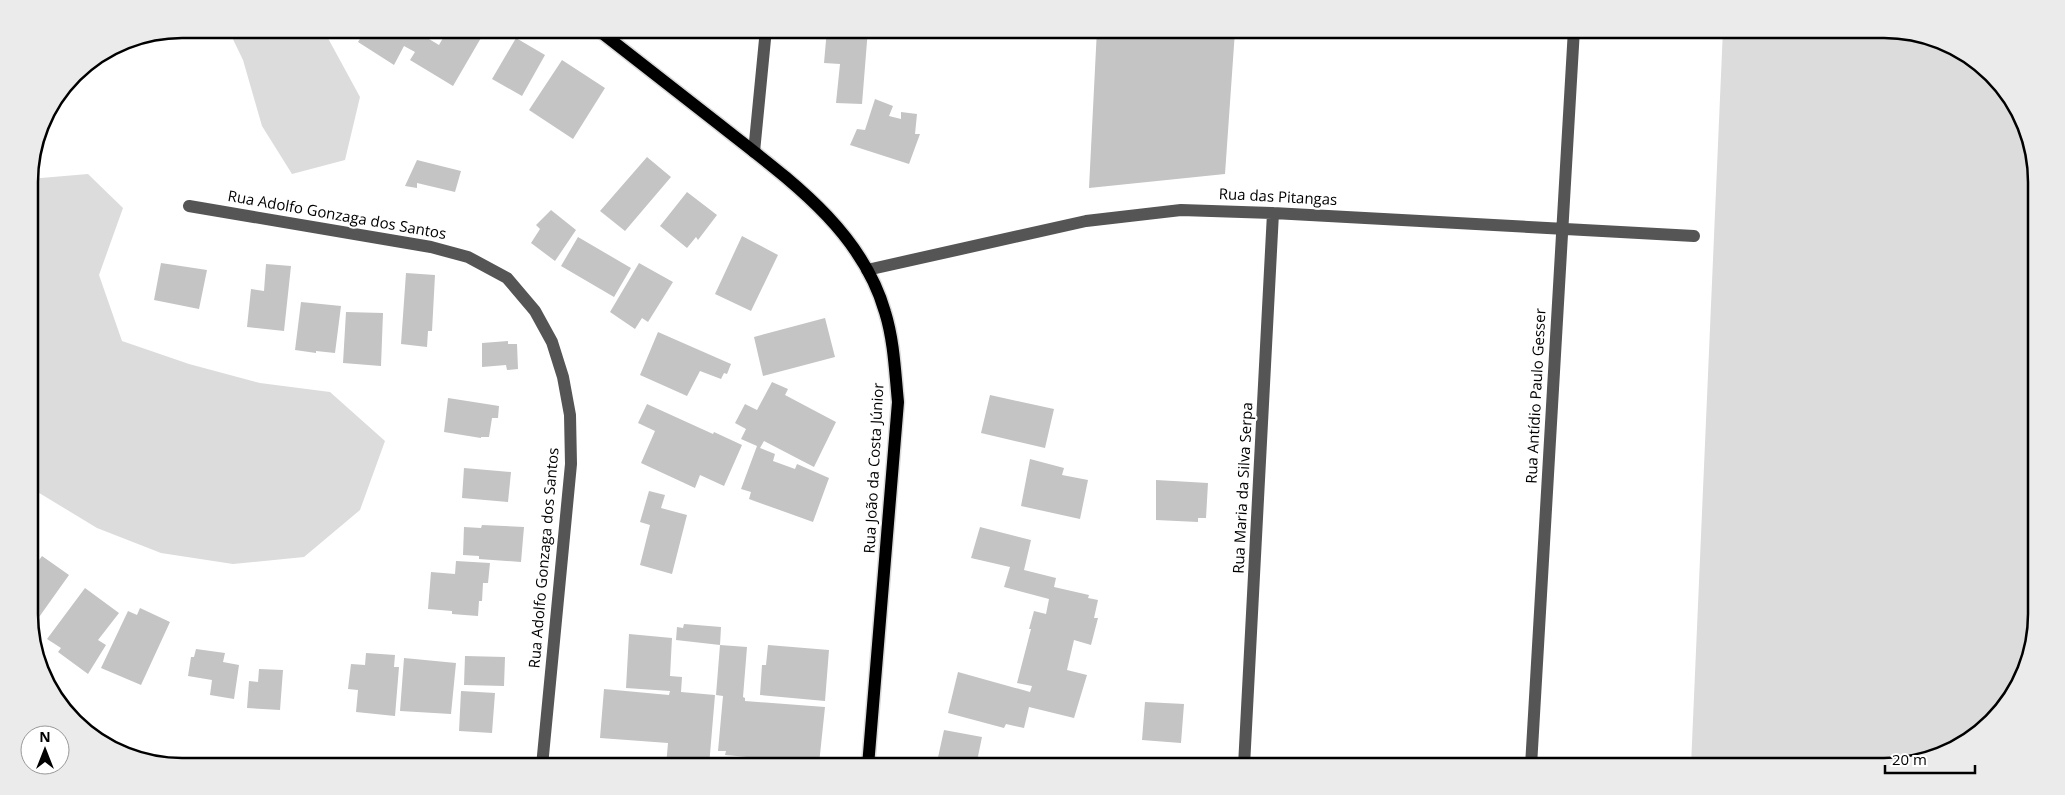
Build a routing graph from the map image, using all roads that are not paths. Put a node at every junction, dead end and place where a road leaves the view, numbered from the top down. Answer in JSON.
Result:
{"nodes":[{"id":1,"x":608,"y":37,"type":"edge"},
{"id":2,"x":765,"y":37,"type":"edge"},
{"id":3,"x":1574,"y":37,"type":"edge"},
{"id":4,"x":754,"y":152,"type":"junction"},
{"id":5,"x":188,"y":206,"type":"dead end"},
{"id":6,"x":1273,"y":212,"type":"junction"},
{"id":7,"x":1562,"y":229,"type":"junction"},
{"id":8,"x":1694,"y":236,"type":"dead end"},
{"id":9,"x":867,"y":270,"type":"junction"},
{"id":10,"x":1244,"y":757,"type":"edge"},
{"id":11,"x":1532,"y":757,"type":"edge"},
{"id":12,"x":543,"y":758,"type":"edge"},
{"id":13,"x":869,"y":758,"type":"edge"}],
"edges":[{"from":1,"to":4,"type":"main road","name":"Rua João da Costa Júnior"},
{"from":2,"to":4,"type":"street"},
{"from":3,"to":7,"type":"street","name":"Rua Antídio Paulo Gesser"},
{"from":4,"to":9,"type":"main road","name":"Rua João da Costa Júnior"},
{"from":5,"to":12,"type":"street","name":"Rua Adolfo Gonzaga dos Santos"},
{"from":6,"to":7,"type":"street","name":"Rua das Pitangas"},
{"from":6,"to":9,"type":"street","name":"Rua das Pitangas"},
{"from":6,"to":10,"type":"street","name":"Rua Maria da Silva Serpa"},
{"from":7,"to":8,"type":"street","name":"Rua das Pitangas"},
{"from":7,"to":11,"type":"street","name":"Rua Antídio Paulo Gesser"},
{"from":9,"to":13,"type":"main road","name":"Rua João da Costa Júnior"}]}
